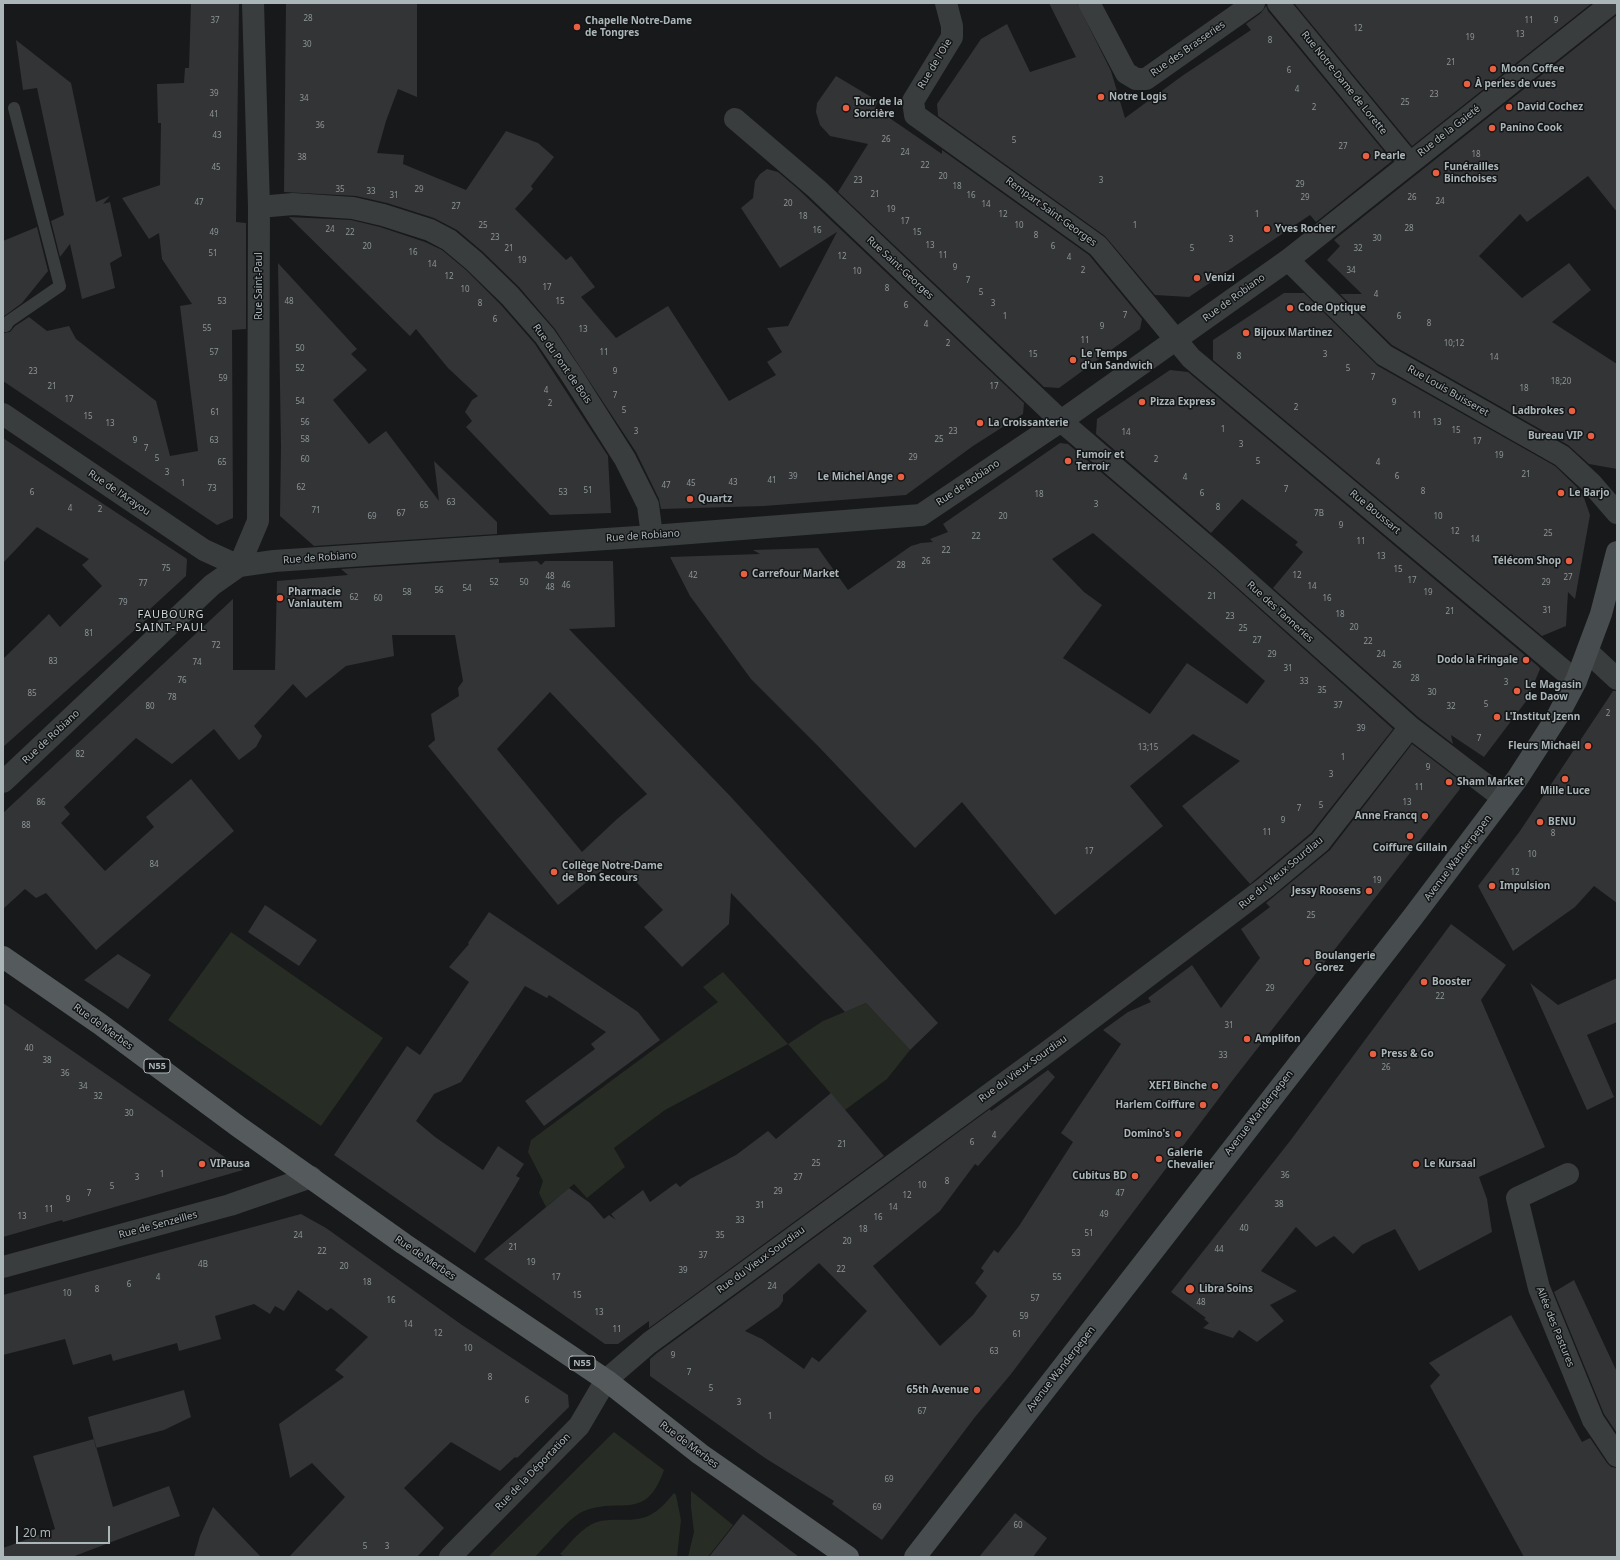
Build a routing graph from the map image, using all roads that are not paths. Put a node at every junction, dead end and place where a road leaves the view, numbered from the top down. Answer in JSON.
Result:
{"nodes":[{"id":1,"x":253,"y":3,"type":"edge"},
{"id":2,"x":946,"y":3,"type":"edge"},
{"id":3,"x":1089,"y":3,"type":"edge"},
{"id":4,"x":1254,"y":3,"type":"edge"},
{"id":5,"x":1278,"y":3,"type":"edge"},
{"id":6,"x":1612,"y":3,"type":"edge"},
{"id":7,"x":913,"y":101,"type":"joint"},
{"id":8,"x":14,"y":108,"type":"dead end"},
{"id":9,"x":735,"y":119,"type":"dead end"},
{"id":10,"x":1409,"y":162,"type":"junction"},
{"id":11,"x":259,"y":207,"type":"junction"},
{"id":12,"x":1288,"y":260,"type":"junction"},
{"id":13,"x":6,"y":326,"type":"dead end"},
{"id":14,"x":1177,"y":340,"type":"junction"},
{"id":15,"x":3,"y":414,"type":"edge"},
{"id":16,"x":1061,"y":421,"type":"junction"},
{"id":17,"x":1617,"y":513,"type":"edge"},
{"id":18,"x":652,"y":536,"type":"junction"},
{"id":19,"x":1617,"y":552,"type":"edge"},
{"id":20,"x":239,"y":566,"type":"junction"},
{"id":21,"x":1588,"y":652,"type":"junction"},
{"id":22,"x":1617,"y":679,"type":"edge"},
{"id":23,"x":1576,"y":681,"type":"junction"},
{"id":24,"x":1410,"y":727,"type":"junction"},
{"id":25,"x":3,"y":782,"type":"edge"},
{"id":26,"x":1503,"y":798,"type":"junction"},
{"id":27,"x":3,"y":957,"type":"edge"},
{"id":28,"x":1568,"y":1174,"type":"dead end"},
{"id":29,"x":310,"y":1177,"type":"junction"},
{"id":30,"x":3,"y":1267,"type":"edge"},
{"id":31,"x":606,"y":1380,"type":"junction"},
{"id":32,"x":1617,"y":1456,"type":"edge"},
{"id":33,"x":450,"y":1557,"type":"edge"},
{"id":34,"x":848,"y":1557,"type":"edge"},
{"id":35,"x":916,"y":1557,"type":"edge"}],
"edges":[{"from":1,"to":11,"type":"street","name":"Rue Saint-Paul"},
{"from":2,"to":7,"type":"street","name":"Rue de l'Oie"},
{"from":3,"to":4,"type":"street","name":"Rue des Brasseries"},
{"from":5,"to":10,"type":"street","name":"Rue Notre-Dame de Lorette"},
{"from":6,"to":10,"type":"street","name":"Rue de la Gaieté"},
{"from":7,"to":14,"type":"street","name":"Rempart Saint-Georges"},
{"from":8,"to":13,"type":"lane"},
{"from":9,"to":16,"type":"street","name":"Rue Saint-Georges"},
{"from":10,"to":12,"type":"street","name":"Rue de la Gaieté"},
{"from":11,"to":18,"type":"street","name":"Rue du Pont de Bois"},
{"from":11,"to":20,"type":"street","name":"Rue Saint-Paul"},
{"from":12,"to":14,"type":"street","name":"Rue de Robiano"},
{"from":12,"to":17,"type":"street","name":"Rue Louis Buisseret"},
{"from":14,"to":16,"type":"street","name":"Rue de Robiano"},
{"from":14,"to":23,"type":"street","name":"Rue Boussart"},
{"from":15,"to":20,"type":"street","name":"Rue de l'Arayou"},
{"from":16,"to":18,"type":"street","name":"Rue de Robiano"},
{"from":16,"to":24,"type":"street","name":"Rue des Tanneries"},
{"from":18,"to":20,"type":"street","name":"Rue de Robiano"},
{"from":19,"to":21,"type":"main road","name":"Avenue Wanderpepen"},
{"from":20,"to":25,"type":"street","name":"Rue de Robiano"},
{"from":21,"to":22,"type":"street"},
{"from":21,"to":23,"type":"main road","name":"Avenue Wanderpepen"},
{"from":23,"to":26,"type":"main road","name":"Avenue Wanderpepen"},
{"from":24,"to":26,"type":"street","name":"Rue des Tanneries"},
{"from":24,"to":31,"type":"street","name":"Rue du Vieux Sourdiau"},
{"from":26,"to":35,"type":"main road","name":"Avenue Wanderpepen"},
{"from":27,"to":29,"type":"main road","name":"Rue de Merbes","number":"N55"},
{"from":28,"to":32,"type":"street","name":"Allée des Pastures"},
{"from":29,"to":30,"type":"street","name":"Rue de Senzeilles"},
{"from":29,"to":31,"type":"main road","name":"Rue de Merbes","number":"N55"},
{"from":31,"to":33,"type":"street","name":"Rue de la Déportation"},
{"from":31,"to":34,"type":"main road","name":"Rue de Merbes","number":"N55"}]}
